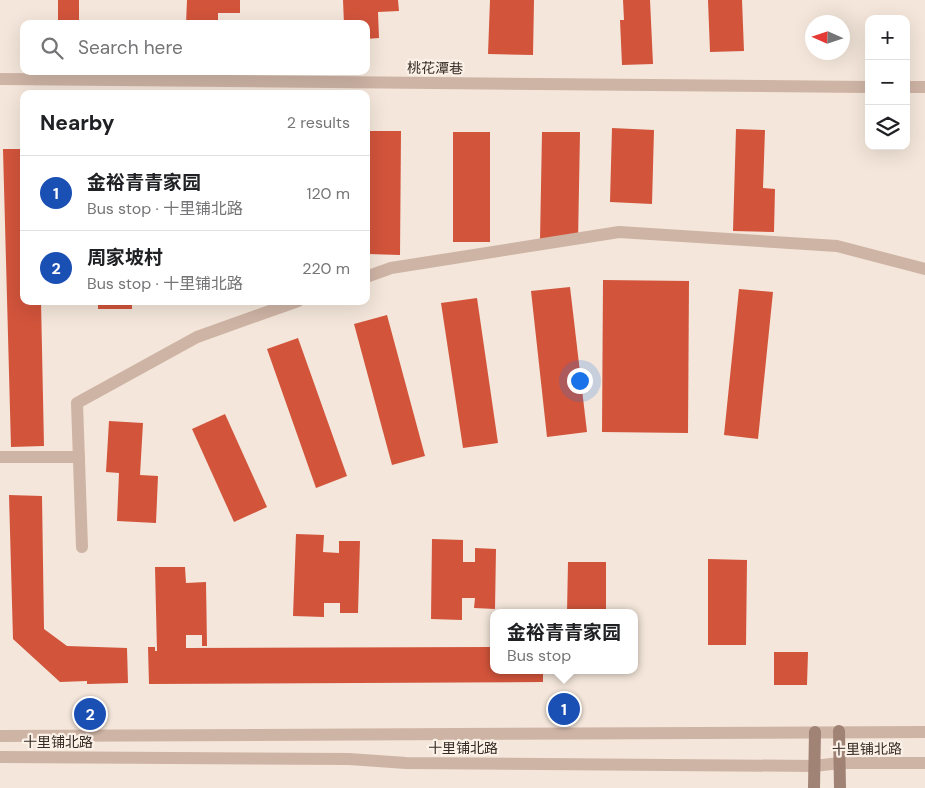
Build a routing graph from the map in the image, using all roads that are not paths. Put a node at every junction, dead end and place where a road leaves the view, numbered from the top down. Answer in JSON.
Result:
{"nodes":[{"id":1,"x":0,"y":79,"type":"edge"},
{"id":2,"x":865,"y":87,"type":"edge"},
{"id":3,"x":910,"y":87,"type":"edge"},
{"id":4,"x":925,"y":87,"type":"edge"},
{"id":5,"x":925,"y":269,"type":"edge"},
{"id":6,"x":370,"y":276,"type":"edge"},
{"id":7,"x":287,"y":305,"type":"edge"},
{"id":8,"x":0,"y":457,"type":"edge"},
{"id":9,"x":79,"y":457,"type":"junction"},
{"id":10,"x":82,"y":547,"type":"dead end"},
{"id":11,"x":839,"y":731,"type":"junction"},
{"id":12,"x":815,"y":732,"type":"junction"},
{"id":13,"x":925,"y":732,"type":"edge"},
{"id":14,"x":0,"y":736,"type":"edge"},
{"id":15,"x":0,"y":757,"type":"edge"},
{"id":16,"x":840,"y":763,"type":"junction"},
{"id":17,"x":925,"y":763,"type":"edge"},
{"id":18,"x":814,"y":766,"type":"junction"},
{"id":19,"x":814,"y":788,"type":"edge"},
{"id":20,"x":840,"y":788,"type":"edge"}],
"edges":[{"from":1,"to":2,"type":"street","name":"桃花潭巷"},
{"from":3,"to":4,"type":"street"},
{"from":5,"to":6,"type":"street"},
{"from":7,"to":9,"type":"street"},
{"from":8,"to":9,"type":"street"},
{"from":9,"to":10,"type":"street"},
{"from":11,"to":12,"type":"street","name":"十里铺北路"},
{"from":11,"to":13,"type":"street","name":"十里铺北路"},
{"from":11,"to":16,"type":"main road"},
{"from":12,"to":14,"type":"street","name":"十里铺北路"},
{"from":12,"to":18,"type":"main road"},
{"from":15,"to":18,"type":"street","name":"十里铺北路"},
{"from":16,"to":17,"type":"street","name":"十里铺北路"},
{"from":16,"to":18,"type":"street","name":"十里铺北路"},
{"from":16,"to":20,"type":"main road"},
{"from":18,"to":19,"type":"main road"}]}
